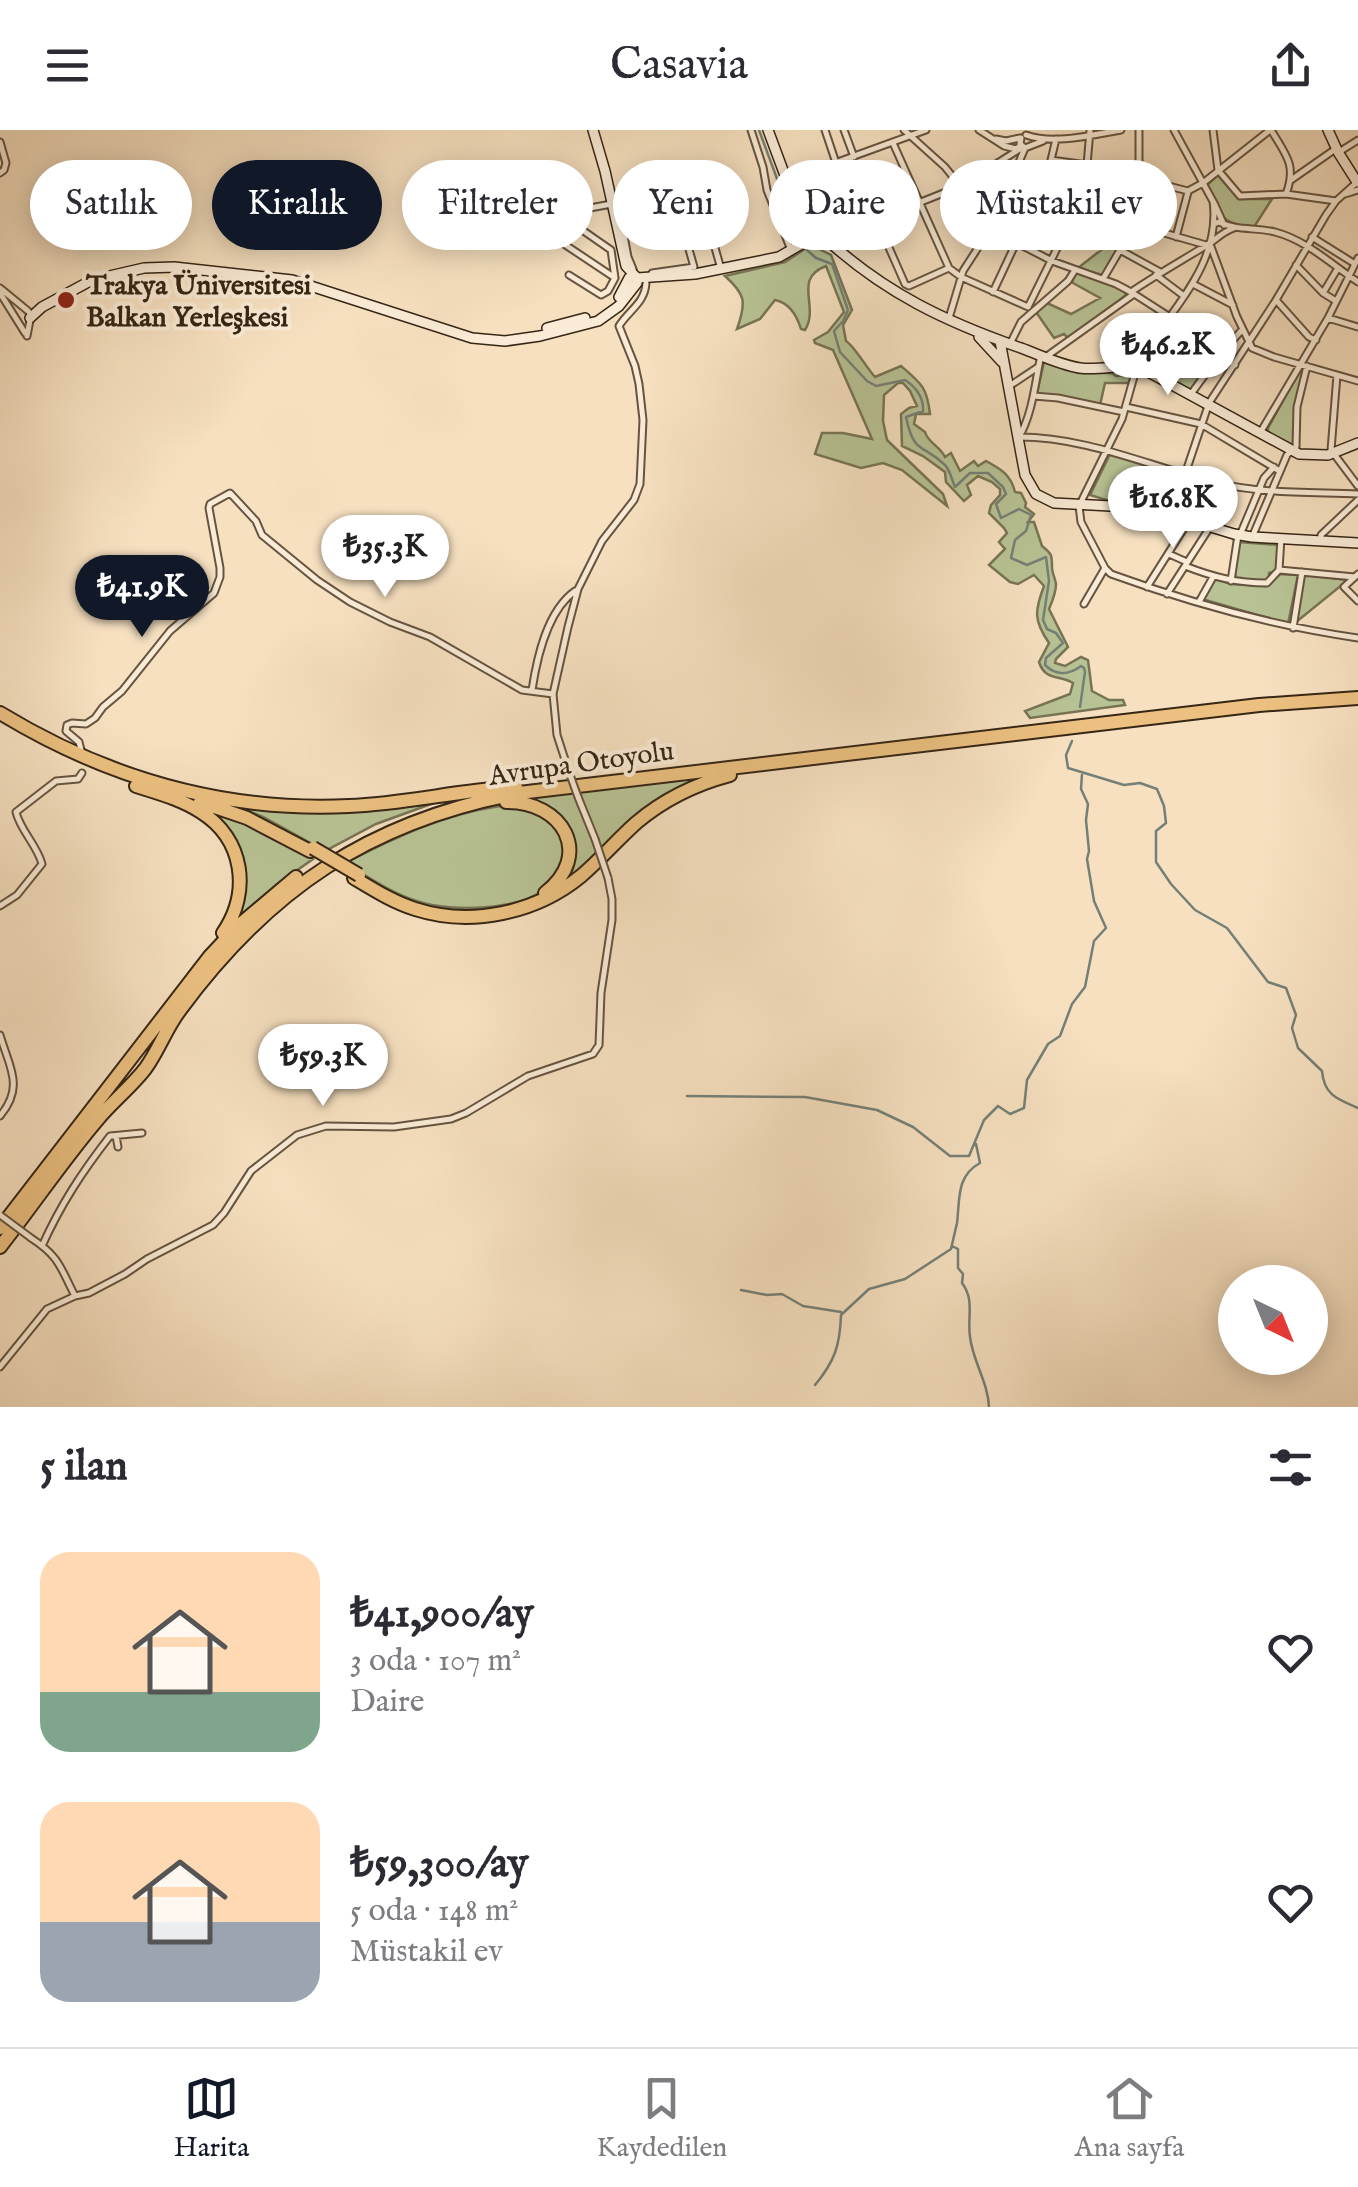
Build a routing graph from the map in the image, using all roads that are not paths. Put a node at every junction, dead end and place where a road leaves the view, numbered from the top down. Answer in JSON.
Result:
{"nodes":[{"id":1,"x":592,"y":130,"type":"edge"},
{"id":2,"x":751,"y":130,"type":"edge"},
{"id":3,"x":768,"y":130,"type":"edge"},
{"id":4,"x":825,"y":130,"type":"edge"},
{"id":5,"x":844,"y":130,"type":"edge"},
{"id":6,"x":904,"y":130,"type":"edge"},
{"id":7,"x":926,"y":130,"type":"edge"},
{"id":8,"x":1122,"y":130,"type":"edge"},
{"id":9,"x":1138,"y":130,"type":"edge"},
{"id":10,"x":1174,"y":130,"type":"edge"},
{"id":11,"x":1212,"y":130,"type":"edge"},
{"id":12,"x":1271,"y":130,"type":"edge"},
{"id":13,"x":984,"y":131,"type":"edge"},
{"id":14,"x":1331,"y":131,"type":"edge"},
{"id":15,"x":1090,"y":132,"type":"edge"},
{"id":16,"x":910,"y":135,"type":"junction"},
{"id":17,"x":1052,"y":139,"type":"junction"},
{"id":18,"x":1358,"y":140,"type":"edge"},
{"id":19,"x":1026,"y":141,"type":"edge"},
{"id":20,"x":0,"y":142,"type":"edge"},
{"id":21,"x":893,"y":143,"type":"junction"},
{"id":22,"x":1338,"y":150,"type":"junction"},
{"id":23,"x":852,"y":158,"type":"junction"},
{"id":24,"x":779,"y":160,"type":"edge"},
{"id":25,"x":836,"y":160,"type":"edge"},
{"id":26,"x":847,"y":160,"type":"edge"},
{"id":27,"x":1000,"y":160,"type":"edge"},
{"id":28,"x":1051,"y":160,"type":"edge"},
{"id":29,"x":1087,"y":160,"type":"edge"},
{"id":30,"x":1139,"y":160,"type":"edge"},
{"id":31,"x":940,"y":162,"type":"edge"},
{"id":32,"x":1218,"y":170,"type":"junction"},
{"id":33,"x":0,"y":173,"type":"edge"},
{"id":34,"x":1291,"y":180,"type":"junction"},
{"id":35,"x":1203,"y":183,"type":"junction"},
{"id":36,"x":1357,"y":185,"type":"edge"},
{"id":37,"x":1177,"y":188,"type":"edge"},
{"id":38,"x":1188,"y":190,"type":"junction"},
{"id":39,"x":1286,"y":194,"type":"junction"},
{"id":40,"x":769,"y":195,"type":"edge"},
{"id":41,"x":940,"y":195,"type":"edge"},
{"id":42,"x":1214,"y":201,"type":"junction"},
{"id":43,"x":1336,"y":201,"type":"junction"},
{"id":44,"x":922,"y":202,"type":"junction"},
{"id":45,"x":612,"y":204,"type":"junction"},
{"id":46,"x":593,"y":207,"type":"edge"},
{"id":47,"x":613,"y":219,"type":"edge"},
{"id":48,"x":1223,"y":224,"type":"junction"},
{"id":49,"x":1235,"y":228,"type":"junction"},
{"id":50,"x":1218,"y":230,"type":"junction"},
{"id":51,"x":1177,"y":233,"type":"edge"},
{"id":52,"x":1312,"y":236,"type":"junction"},
{"id":53,"x":1177,"y":237,"type":"edge"},
{"id":54,"x":1208,"y":245,"type":"junction"},
{"id":55,"x":1306,"y":246,"type":"junction"},
{"id":56,"x":573,"y":250,"type":"edge"},
{"id":57,"x":615,"y":250,"type":"edge"},
{"id":58,"x":615,"y":250,"type":"edge"},
{"id":59,"x":627,"y":250,"type":"edge"},
{"id":60,"x":689,"y":250,"type":"edge"},
{"id":61,"x":716,"y":250,"type":"edge"},
{"id":62,"x":792,"y":250,"type":"edge"},
{"id":63,"x":798,"y":250,"type":"edge"},
{"id":64,"x":837,"y":250,"type":"edge"},
{"id":65,"x":890,"y":250,"type":"edge"},
{"id":66,"x":978,"y":250,"type":"edge"},
{"id":67,"x":1013,"y":250,"type":"edge"},
{"id":68,"x":1029,"y":250,"type":"edge"},
{"id":69,"x":1057,"y":250,"type":"edge"},
{"id":70,"x":1120,"y":250,"type":"joint"},
{"id":71,"x":1052,"y":261,"type":"junction"},
{"id":72,"x":1205,"y":261,"type":"junction"},
{"id":73,"x":1356,"y":261,"type":"edge"},
{"id":74,"x":1296,"y":265,"type":"junction"},
{"id":75,"x":950,"y":268,"type":"junction"},
{"id":76,"x":1220,"y":268,"type":"junction"},
{"id":77,"x":1338,"y":268,"type":"junction"},
{"id":78,"x":721,"y":269,"type":"junction"},
{"id":79,"x":1076,"y":270,"type":"junction"},
{"id":80,"x":695,"y":273,"type":"junction"},
{"id":81,"x":1158,"y":274,"type":"junction"},
{"id":82,"x":569,"y":275,"type":"dead end"},
{"id":83,"x":1348,"y":276,"type":"junction"},
{"id":84,"x":961,"y":277,"type":"junction"},
{"id":85,"x":615,"y":278,"type":"junction"},
{"id":86,"x":1102,"y":279,"type":"junction"},
{"id":87,"x":636,"y":281,"type":"junction"},
{"id":88,"x":1358,"y":282,"type":"edge"},
{"id":89,"x":1193,"y":284,"type":"junction"},
{"id":90,"x":0,"y":290,"type":"edge"},
{"id":91,"x":993,"y":292,"type":"junction"},
{"id":92,"x":1132,"y":293,"type":"junction"},
{"id":93,"x":1324,"y":293,"type":"junction"},
{"id":94,"x":1184,"y":296,"type":"junction"},
{"id":95,"x":1276,"y":300,"type":"junction"},
{"id":96,"x":1336,"y":301,"type":"junction"},
{"id":97,"x":1233,"y":305,"type":"junction"},
{"id":98,"x":28,"y":313,"type":"junction"},
{"id":99,"x":1170,"y":317,"type":"junction"},
{"id":100,"x":1328,"y":318,"type":"junction"},
{"id":101,"x":17,"y":319,"type":"junction"},
{"id":102,"x":948,"y":320,"type":"junction"},
{"id":103,"x":1358,"y":327,"type":"edge"},
{"id":104,"x":1242,"y":330,"type":"junction"},
{"id":105,"x":974,"y":332,"type":"junction"},
{"id":106,"x":1196,"y":336,"type":"junction"},
{"id":107,"x":1316,"y":340,"type":"junction"},
{"id":108,"x":1005,"y":343,"type":"junction"},
{"id":109,"x":1248,"y":344,"type":"junction"},
{"id":110,"x":1023,"y":349,"type":"junction"},
{"id":111,"x":1220,"y":354,"type":"junction"},
{"id":112,"x":1043,"y":356,"type":"junction"},
{"id":113,"x":1235,"y":364,"type":"junction"},
{"id":114,"x":1006,"y":365,"type":"junction"},
{"id":115,"x":1304,"y":365,"type":"junction"},
{"id":116,"x":1038,"y":367,"type":"junction"},
{"id":117,"x":1133,"y":369,"type":"junction"},
{"id":118,"x":1338,"y":375,"type":"junction"},
{"id":119,"x":1163,"y":381,"type":"junction"},
{"id":120,"x":1358,"y":381,"type":"edge"},
{"id":121,"x":1008,"y":387,"type":"junction"},
{"id":122,"x":1191,"y":394,"type":"junction"},
{"id":123,"x":1033,"y":396,"type":"junction"},
{"id":124,"x":1208,"y":403,"type":"junction"},
{"id":125,"x":1125,"y":409,"type":"junction"},
{"id":126,"x":1201,"y":424,"type":"junction"},
{"id":127,"x":1260,"y":434,"type":"junction"},
{"id":128,"x":1019,"y":437,"type":"junction"},
{"id":129,"x":1358,"y":441,"type":"edge"},
{"id":130,"x":1107,"y":450,"type":"junction"},
{"id":131,"x":1293,"y":451,"type":"junction"},
{"id":132,"x":1332,"y":452,"type":"junction"},
{"id":133,"x":1277,"y":469,"type":"junction"},
{"id":134,"x":1184,"y":473,"type":"junction"},
{"id":135,"x":1358,"y":486,"type":"edge"},
{"id":136,"x":1258,"y":490,"type":"junction"},
{"id":137,"x":1271,"y":490,"type":"junction"},
{"id":138,"x":1358,"y":497,"type":"edge"},
{"id":139,"x":1079,"y":506,"type":"junction"},
{"id":140,"x":1171,"y":514,"type":"junction"},
{"id":141,"x":1189,"y":520,"type":"junction"},
{"id":142,"x":1210,"y":527,"type":"junction"},
{"id":143,"x":1239,"y":535,"type":"junction"},
{"id":144,"x":1252,"y":537,"type":"junction"},
{"id":145,"x":1281,"y":538,"type":"junction"},
{"id":146,"x":1320,"y":542,"type":"junction"},
{"id":147,"x":1358,"y":543,"type":"edge"},
{"id":148,"x":1169,"y":554,"type":"junction"},
{"id":149,"x":1186,"y":564,"type":"junction"},
{"id":150,"x":1105,"y":568,"type":"junction"},
{"id":151,"x":1279,"y":570,"type":"junction"},
{"id":152,"x":1302,"y":572,"type":"junction"},
{"id":153,"x":1356,"y":576,"type":"edge"},
{"id":154,"x":1213,"y":577,"type":"junction"},
{"id":155,"x":1231,"y":581,"type":"junction"},
{"id":156,"x":1147,"y":587,"type":"junction"},
{"id":157,"x":578,"y":589,"type":"junction"},
{"id":158,"x":1167,"y":594,"type":"junction"},
{"id":159,"x":1358,"y":601,"type":"edge"},
{"id":160,"x":1199,"y":602,"type":"junction"},
{"id":161,"x":1084,"y":604,"type":"dead end"},
{"id":162,"x":1293,"y":628,"type":"junction"},
{"id":163,"x":1358,"y":638,"type":"edge"},
{"id":164,"x":532,"y":690,"type":"junction"},
{"id":165,"x":553,"y":694,"type":"junction"},
{"id":166,"x":1358,"y":695,"type":"edge"},
{"id":167,"x":0,"y":716,"type":"edge"},
{"id":168,"x":81,"y":750,"type":"dead end"},
{"id":169,"x":812,"y":758,"type":"junction"},
{"id":170,"x":82,"y":773,"type":"dead end"},
{"id":171,"x":120,"y":778,"type":"junction"},
{"id":172,"x":524,"y":786,"type":"junction"},
{"id":173,"x":174,"y":788,"type":"junction"},
{"id":174,"x":410,"y":822,"type":"junction"},
{"id":175,"x":312,"y":850,"type":"junction"},
{"id":176,"x":356,"y":877,"type":"junction"},
{"id":177,"x":0,"y":906,"type":"edge"},
{"id":178,"x":184,"y":988,"type":"junction"},
{"id":179,"x":0,"y":1035,"type":"edge"},
{"id":180,"x":0,"y":1116,"type":"edge"},
{"id":181,"x":142,"y":1133,"type":"dead end"},
{"id":182,"x":116,"y":1136,"type":"junction"},
{"id":183,"x":118,"y":1147,"type":"dead end"},
{"id":184,"x":0,"y":1215,"type":"edge"},
{"id":185,"x":0,"y":1228,"type":"edge"},
{"id":186,"x":42,"y":1246,"type":"junction"},
{"id":187,"x":0,"y":1247,"type":"edge"},
{"id":188,"x":75,"y":1296,"type":"junction"},
{"id":189,"x":0,"y":1367,"type":"edge"}],
"edges":[{"from":1,"to":45,"type":"main road"},
{"from":2,"to":40,"type":"street"},
{"from":3,"to":24,"type":"main road"},
{"from":4,"to":25,"type":"street"},
{"from":5,"to":23,"type":"street"},
{"from":6,"to":16,"type":"street"},
{"from":7,"to":16,"type":"street"},
{"from":8,"to":15,"type":"street"},
{"from":9,"to":30,"type":"street"},
{"from":10,"to":35,"type":"street"},
{"from":11,"to":32,"type":"street"},
{"from":12,"to":32,"type":"street"},
{"from":12,"to":34,"type":"street"},
{"from":13,"to":19,"type":"street"},
{"from":14,"to":22,"type":"main road"},
{"from":15,"to":17,"type":"street"},
{"from":15,"to":29,"type":"street"},
{"from":16,"to":21,"type":"street"},
{"from":16,"to":31,"type":"street"},
{"from":17,"to":19,"type":"street"},
{"from":17,"to":28,"type":"street"},
{"from":18,"to":22,"type":"street"},
{"from":19,"to":27,"type":"street"},
{"from":20,"to":33,"type":"street"},
{"from":21,"to":23,"type":"street"},
{"from":21,"to":44,"type":"street"},
{"from":22,"to":34,"type":"street"},
{"from":22,"to":36,"type":"main road"},
{"from":23,"to":26,"type":"street"},
{"from":32,"to":35,"type":"street"},
{"from":32,"to":39,"type":"street"},
{"from":34,"to":39,"type":"street"},
{"from":35,"to":38,"type":"street"},
{"from":35,"to":42,"type":"street"},
{"from":36,"to":43,"type":"street"},
{"from":37,"to":38,"type":"street"},
{"from":38,"to":51,"type":"street"},
{"from":39,"to":43,"type":"street"},
{"from":41,"to":44,"type":"street"},
{"from":42,"to":48,"type":"street"},
{"from":42,"to":50,"type":"street"},
{"from":43,"to":52,"type":"street"},
{"from":44,"to":75,"type":"street"},
{"from":45,"to":46,"type":"street"},
{"from":45,"to":47,"type":"main road"},
{"from":45,"to":87,"type":"main road"},
{"from":48,"to":49,"type":"street"},
{"from":48,"to":50,"type":"street"},
{"from":49,"to":50,"type":"street"},
{"from":49,"to":55,"type":"street"},
{"from":50,"to":54,"type":"street"},
{"from":52,"to":55,"type":"street"},
{"from":52,"to":73,"type":"street"},
{"from":53,"to":54,"type":"street"},
{"from":54,"to":72,"type":"street"},
{"from":54,"to":76,"type":"street"},
{"from":54,"to":81,"type":"street"},
{"from":55,"to":74,"type":"street"},
{"from":55,"to":77,"type":"street"},
{"from":56,"to":85,"type":"street"},
{"from":57,"to":85,"type":"street"},
{"from":58,"to":87,"type":"main road"},
{"from":59,"to":80,"type":"street"},
{"from":60,"to":80,"type":"street"},
{"from":61,"to":78,"type":"street"},
{"from":62,"to":78,"type":"main road"},
{"from":63,"to":80,"type":"main road"},
{"from":64,"to":102,"type":"main road"},
{"from":65,"to":75,"type":"street"},
{"from":66,"to":84,"type":"street"},
{"from":67,"to":91,"type":"street"},
{"from":68,"to":71,"type":"street"},
{"from":69,"to":71,"type":"street"},
{"from":70,"to":81,"type":"street"},
{"from":70,"to":86,"type":"street"},
{"from":71,"to":79,"type":"street"},
{"from":71,"to":91,"type":"street"},
{"from":72,"to":76,"type":"street"},
{"from":72,"to":89,"type":"street"},
{"from":73,"to":83,"type":"street"},
{"from":74,"to":93,"type":"street"},
{"from":74,"to":95,"type":"street"},
{"from":75,"to":84,"type":"street"},
{"from":76,"to":97,"type":"street"},
{"from":77,"to":83,"type":"street"},
{"from":77,"to":93,"type":"street"},
{"from":78,"to":80,"type":"main road"},
{"from":79,"to":86,"type":"street"},
{"from":79,"to":108,"type":"street"},
{"from":80,"to":87,"type":"main road"},
{"from":81,"to":92,"type":"street"},
{"from":81,"to":94,"type":"street"},
{"from":82,"to":85,"type":"street"},
{"from":83,"to":88,"type":"street"},
{"from":83,"to":96,"type":"street"},
{"from":84,"to":91,"type":"street"},
{"from":84,"to":102,"type":"street"},
{"from":86,"to":92,"type":"street"},
{"from":87,"to":98,"type":"main road"},
{"from":87,"to":157,"type":"street"},
{"from":89,"to":94,"type":"street"},
{"from":89,"to":97,"type":"street"},
{"from":90,"to":98,"type":"street"},
{"from":90,"to":101,"type":"street"},
{"from":92,"to":99,"type":"street"},
{"from":92,"to":112,"type":"street"},
{"from":93,"to":96,"type":"street"},
{"from":94,"to":99,"type":"street"},
{"from":95,"to":107,"type":"street"},
{"from":95,"to":109,"type":"street"},
{"from":96,"to":100,"type":"street"},
{"from":97,"to":104,"type":"street"},
{"from":98,"to":101,"type":"street"},
{"from":98,"to":101,"type":"street"},
{"from":98,"to":101,"type":"street"},
{"from":99,"to":106,"type":"street"},
{"from":99,"to":117,"type":"street"},
{"from":100,"to":103,"type":"street"},
{"from":100,"to":107,"type":"street"},
{"from":102,"to":105,"type":"main road"},
{"from":104,"to":109,"type":"street"},
{"from":104,"to":111,"type":"street"},
{"from":105,"to":108,"type":"main road"},
{"from":105,"to":114,"type":"main road"},
{"from":106,"to":111,"type":"street"},
{"from":106,"to":119,"type":"street"},
{"from":107,"to":115,"type":"street"},
{"from":108,"to":110,"type":"main road"},
{"from":108,"to":114,"type":"main road"},
{"from":109,"to":113,"type":"street"},
{"from":109,"to":115,"type":"street"},
{"from":110,"to":112,"type":"main road"},
{"from":110,"to":114,"type":"main road"},
{"from":111,"to":113,"type":"street"},
{"from":111,"to":122,"type":"street"},
{"from":112,"to":116,"type":"street"},
{"from":112,"to":117,"type":"main road"},
{"from":113,"to":124,"type":"street"},
{"from":114,"to":121,"type":"main road"},
{"from":115,"to":118,"type":"street"},
{"from":115,"to":127,"type":"street"},
{"from":115,"to":131,"type":"street"},
{"from":116,"to":121,"type":"street"},
{"from":116,"to":123,"type":"street"},
{"from":117,"to":119,"type":"main road"},
{"from":117,"to":125,"type":"street"},
{"from":118,"to":120,"type":"street"},
{"from":118,"to":132,"type":"street"},
{"from":119,"to":122,"type":"main road"},
{"from":121,"to":128,"type":"main road"},
{"from":122,"to":124,"type":"main road"},
{"from":123,"to":125,"type":"street"},
{"from":123,"to":128,"type":"street"},
{"from":124,"to":126,"type":"street"},
{"from":124,"to":127,"type":"main road"},
{"from":125,"to":126,"type":"street"},
{"from":125,"to":130,"type":"street"},
{"from":126,"to":133,"type":"street"},
{"from":126,"to":134,"type":"street"},
{"from":127,"to":131,"type":"main road"},
{"from":128,"to":130,"type":"street"},
{"from":128,"to":139,"type":"main road"},
{"from":129,"to":132,"type":"main road"},
{"from":130,"to":134,"type":"street"},
{"from":130,"to":139,"type":"street"},
{"from":131,"to":132,"type":"main road"},
{"from":131,"to":133,"type":"street"},
{"from":132,"to":135,"type":"street"},
{"from":133,"to":136,"type":"street"},
{"from":133,"to":137,"type":"street"},
{"from":134,"to":136,"type":"street"},
{"from":134,"to":140,"type":"street"},
{"from":136,"to":137,"type":"street"},
{"from":136,"to":143,"type":"street"},
{"from":137,"to":138,"type":"street"},
{"from":137,"to":144,"type":"street"},
{"from":138,"to":146,"type":"street"},
{"from":139,"to":140,"type":"main road"},
{"from":139,"to":150,"type":"street"},
{"from":140,"to":141,"type":"main road"},
{"from":141,"to":142,"type":"main road"},
{"from":141,"to":148,"type":"street"},
{"from":142,"to":143,"type":"main road"},
{"from":142,"to":149,"type":"street"},
{"from":143,"to":144,"type":"main road"},
{"from":143,"to":155,"type":"street"},
{"from":144,"to":145,"type":"main road"},
{"from":145,"to":146,"type":"main road"},
{"from":145,"to":151,"type":"street"},
{"from":146,"to":147,"type":"main road"},
{"from":148,"to":149,"type":"street"},
{"from":148,"to":156,"type":"street"},
{"from":149,"to":154,"type":"street"},
{"from":149,"to":158,"type":"street"},
{"from":150,"to":156,"type":"street"},
{"from":150,"to":161,"type":"street"},
{"from":151,"to":152,"type":"street"},
{"from":151,"to":155,"type":"street"},
{"from":152,"to":153,"type":"street"},
{"from":152,"to":162,"type":"street"},
{"from":153,"to":159,"type":"street"},
{"from":154,"to":155,"type":"street"},
{"from":154,"to":160,"type":"street"},
{"from":156,"to":158,"type":"street"},
{"from":157,"to":164,"type":"street"},
{"from":157,"to":165,"type":"street"},
{"from":158,"to":160,"type":"street"},
{"from":160,"to":162,"type":"street"},
{"from":162,"to":163,"type":"street"},
{"from":164,"to":165,"type":"street"},
{"from":164,"to":168,"type":"street"},
{"from":165,"to":188,"type":"street","bridge":true},
{"from":166,"to":169,"type":"highway","name":"Avrupa Otoyolu"},
{"from":166,"to":172,"type":"highway","name":"Avrupa Otoyolu"},
{"from":167,"to":171,"type":"highway"},
{"from":167,"to":173,"type":"highway"},
{"from":169,"to":174,"type":"highway","name":"Avrupa Otoyolu"},
{"from":169,"to":176,"type":"highway"},
{"from":170,"to":177,"type":"street"},
{"from":171,"to":175,"type":"highway"},
{"from":171,"to":178,"type":"highway"},
{"from":172,"to":173,"type":"highway"},
{"from":172,"to":178,"type":"highway","name":"Avrupa Otoyolu"},
{"from":173,"to":175,"type":"highway"},
{"from":174,"to":176,"type":"highway"},
{"from":174,"to":187,"type":"highway","name":"Avrupa Otoyolu"},
{"from":175,"to":176,"type":"highway","bridge":true},
{"from":178,"to":185,"type":"highway","name":"Avrupa Otoyolu"},
{"from":179,"to":180,"type":"street"},
{"from":181,"to":182,"type":"street"},
{"from":182,"to":183,"type":"street"},
{"from":182,"to":186,"type":"street"},
{"from":184,"to":186,"type":"street","bridge":true},
{"from":186,"to":188,"type":"street"},
{"from":188,"to":189,"type":"street"}]}
